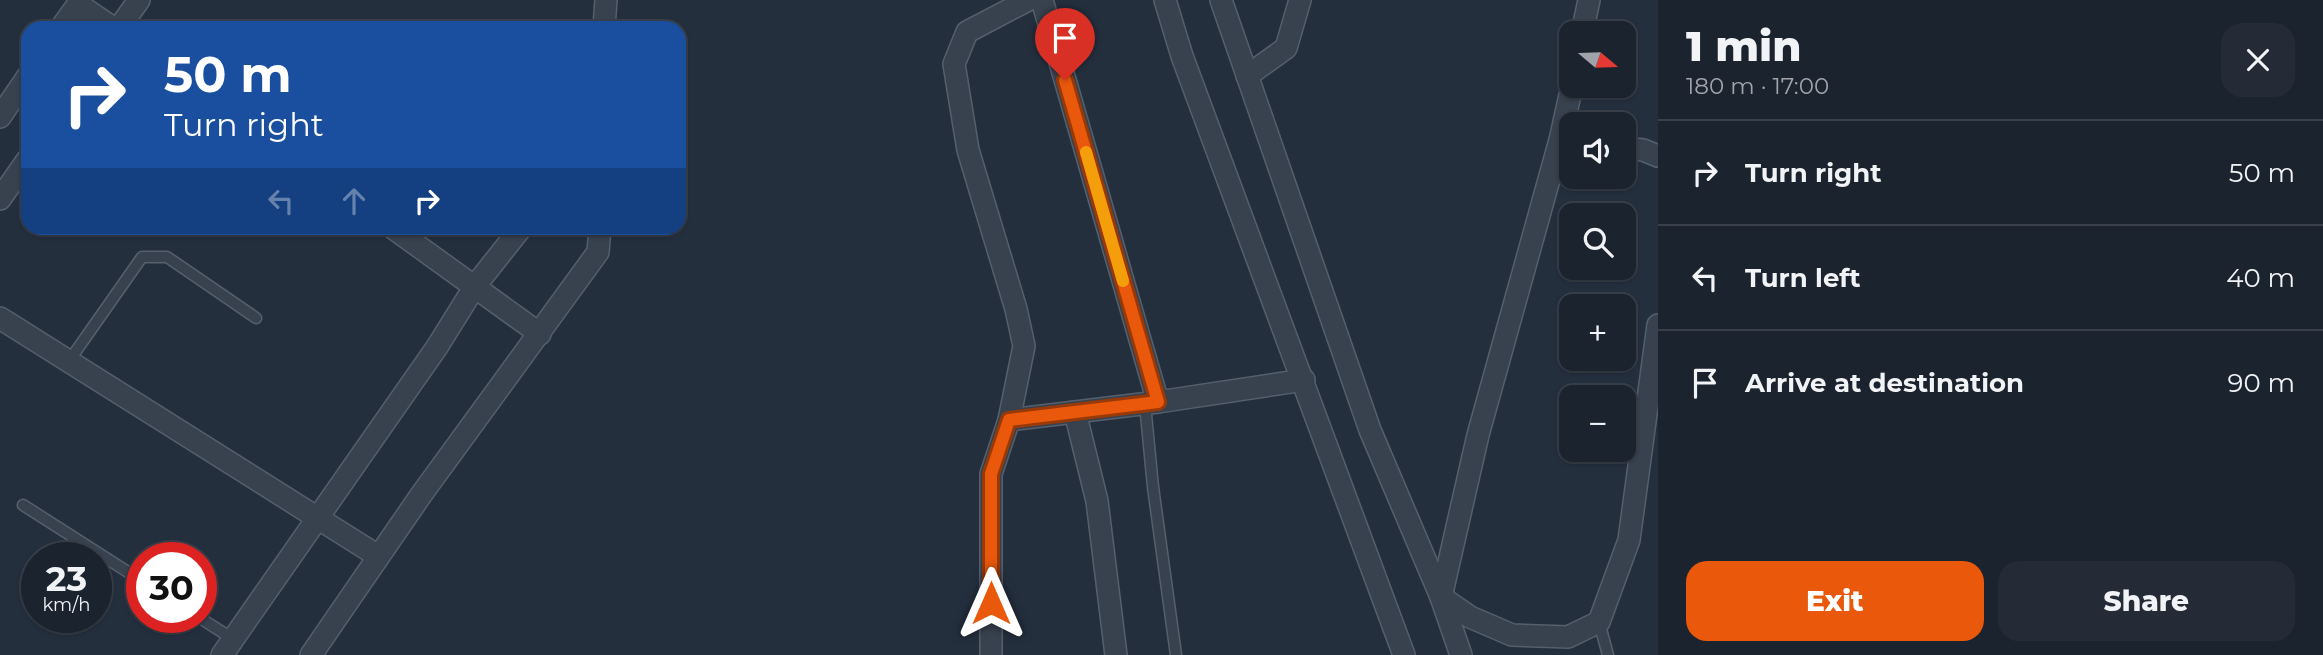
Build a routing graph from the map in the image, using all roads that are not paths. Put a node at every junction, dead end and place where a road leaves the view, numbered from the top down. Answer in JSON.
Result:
{"nodes":[{"id":1,"x":139,"y":0,"type":"edge"},
{"id":2,"x":606,"y":0,"type":"edge"},
{"id":3,"x":1028,"y":0,"type":"edge"},
{"id":4,"x":1042,"y":0,"type":"edge"},
{"id":5,"x":1165,"y":0,"type":"edge"},
{"id":6,"x":1221,"y":0,"type":"edge"},
{"id":7,"x":1300,"y":0,"type":"edge"},
{"id":8,"x":1589,"y":0,"type":"edge"},
{"id":9,"x":79,"y":2,"type":"edge"},
{"id":10,"x":66,"y":21,"type":"edge"},
{"id":11,"x":104,"y":21,"type":"edge"},
{"id":12,"x":125,"y":21,"type":"edge"},
{"id":13,"x":604,"y":21,"type":"edge"},
{"id":14,"x":1585,"y":21,"type":"edge"},
{"id":15,"x":1247,"y":76,"type":"junction"},
{"id":16,"x":21,"y":86,"type":"edge"},
{"id":17,"x":0,"y":117,"type":"edge"},
{"id":18,"x":1636,"y":149,"type":"edge"},
{"id":19,"x":1658,"y":156,"type":"edge"},
{"id":20,"x":1559,"y":164,"type":"edge"},
{"id":21,"x":21,"y":169,"type":"edge"},
{"id":22,"x":0,"y":199,"type":"edge"},
{"id":23,"x":403,"y":235,"type":"edge"},
{"id":24,"x":515,"y":235,"type":"edge"},
{"id":25,"x":599,"y":235,"type":"edge"},
{"id":26,"x":475,"y":286,"type":"junction"},
{"id":27,"x":0,"y":318,"type":"edge"},
{"id":28,"x":256,"y":318,"type":"dead end"},
{"id":29,"x":1658,"y":325,"type":"edge"},
{"id":30,"x":540,"y":334,"type":"junction"},
{"id":31,"x":69,"y":361,"type":"junction"},
{"id":32,"x":1304,"y":380,"type":"junction"},
{"id":33,"x":1152,"y":403,"type":"junction"},
{"id":34,"x":1075,"y":412,"type":"junction"},
{"id":35,"x":1009,"y":420,"type":"junction"},
{"id":36,"x":23,"y":505,"type":"dead end"},
{"id":37,"x":317,"y":518,"type":"junction"},
{"id":38,"x":378,"y":556,"type":"junction"},
{"id":39,"x":126,"y":571,"type":"edge"},
{"id":40,"x":1441,"y":597,"type":"junction"},
{"id":41,"x":1599,"y":622,"type":"junction"},
{"id":42,"x":214,"y":633,"type":"edge"},
{"id":43,"x":227,"y":647,"type":"edge"},
{"id":44,"x":311,"y":655,"type":"edge"},
{"id":45,"x":991,"y":655,"type":"edge"},
{"id":46,"x":1116,"y":655,"type":"edge"},
{"id":47,"x":1176,"y":655,"type":"edge"},
{"id":48,"x":1404,"y":655,"type":"edge"},
{"id":49,"x":1461,"y":655,"type":"edge"},
{"id":50,"x":1608,"y":655,"type":"edge"}],
"edges":[{"from":1,"to":12,"type":"street"},
{"from":2,"to":13,"type":"street"},
{"from":3,"to":35,"type":"street"},
{"from":4,"to":33,"type":"street"},
{"from":5,"to":32,"type":"street"},
{"from":6,"to":15,"type":"street"},
{"from":7,"to":15,"type":"street"},
{"from":8,"to":14,"type":"street"},
{"from":9,"to":10,"type":"street"},
{"from":9,"to":11,"type":"street"},
{"from":15,"to":40,"type":"street"},
{"from":16,"to":17,"type":"street"},
{"from":18,"to":19,"type":"street"},
{"from":20,"to":40,"type":"street"},
{"from":21,"to":22,"type":"street"},
{"from":23,"to":26,"type":"street"},
{"from":24,"to":26,"type":"street"},
{"from":25,"to":30,"type":"street"},
{"from":26,"to":30,"type":"street"},
{"from":26,"to":37,"type":"street"},
{"from":27,"to":31,"type":"street"},
{"from":28,"to":31,"type":"lane"},
{"from":29,"to":41,"type":"street"},
{"from":30,"to":38,"type":"street"},
{"from":31,"to":37,"type":"street"},
{"from":32,"to":33,"type":"street"},
{"from":32,"to":48,"type":"street"},
{"from":33,"to":34,"type":"street"},
{"from":33,"to":47,"type":"lane"},
{"from":34,"to":35,"type":"street"},
{"from":34,"to":46,"type":"street"},
{"from":35,"to":45,"type":"street"},
{"from":36,"to":39,"type":"lane"},
{"from":37,"to":38,"type":"street"},
{"from":37,"to":43,"type":"street"},
{"from":38,"to":44,"type":"street"},
{"from":40,"to":41,"type":"street"},
{"from":40,"to":49,"type":"street"},
{"from":41,"to":50,"type":"lane"},
{"from":42,"to":43,"type":"lane"}]}
